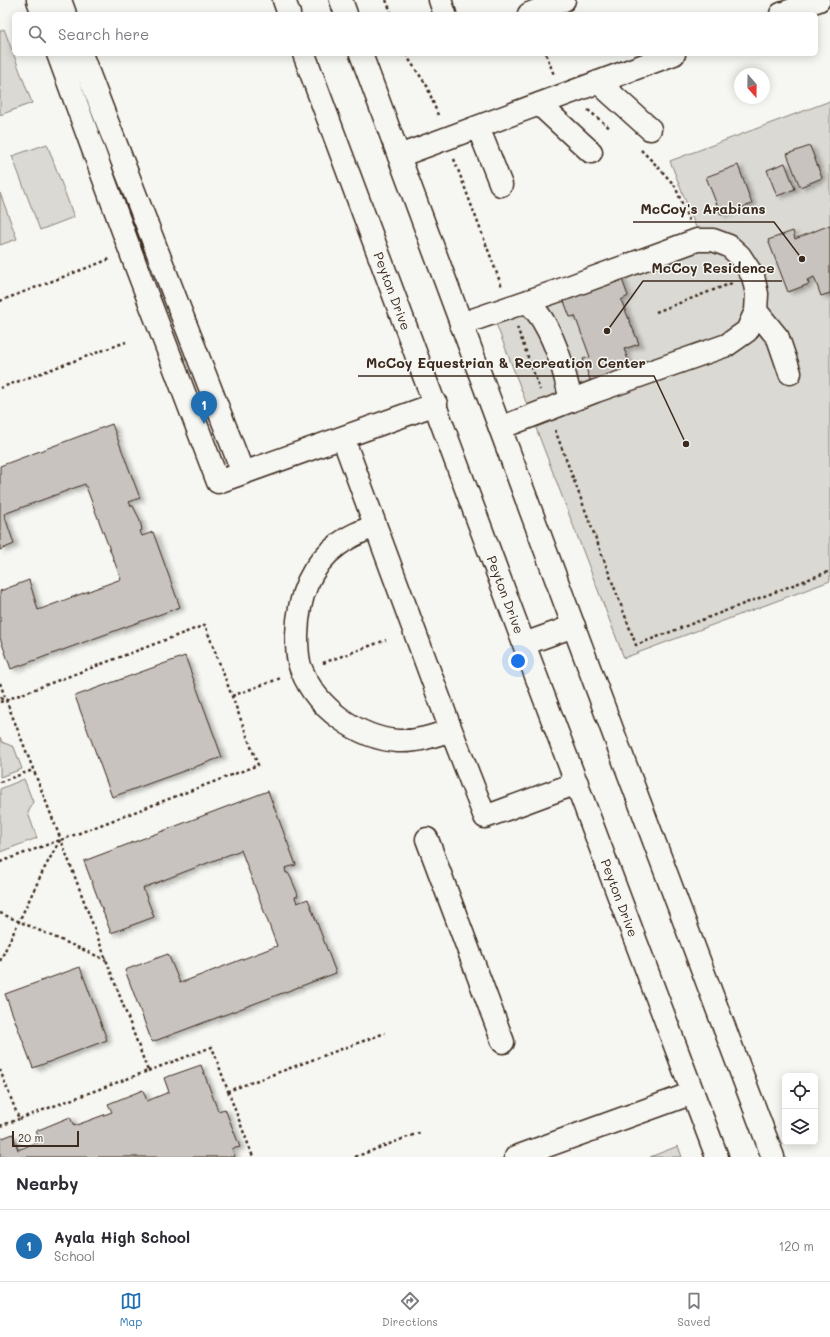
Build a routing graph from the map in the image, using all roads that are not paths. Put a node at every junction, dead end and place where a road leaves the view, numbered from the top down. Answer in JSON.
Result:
{"nodes":[{"id":1,"x":38,"y":0,"type":"edge"},
{"id":2,"x":60,"y":0,"type":"edge"},
{"id":3,"x":284,"y":0,"type":"edge"},
{"id":4,"x":341,"y":0,"type":"edge"},
{"id":5,"x":440,"y":0,"type":"edge"},
{"id":6,"x":564,"y":0,"type":"edge"},
{"id":7,"x":819,"y":0,"type":"edge"},
{"id":8,"x":42,"y":12,"type":"edge"},
{"id":9,"x":64,"y":12,"type":"edge"},
{"id":10,"x":288,"y":12,"type":"edge"},
{"id":11,"x":345,"y":12,"type":"edge"},
{"id":12,"x":444,"y":12,"type":"edge"},
{"id":13,"x":534,"y":12,"type":"edge"},
{"id":14,"x":786,"y":12,"type":"edge"},
{"id":15,"x":59,"y":56,"type":"edge"},
{"id":16,"x":82,"y":56,"type":"edge"},
{"id":17,"x":305,"y":56,"type":"edge"},
{"id":18,"x":362,"y":56,"type":"edge"},
{"id":19,"x":669,"y":56,"type":"edge"},
{"id":20,"x":598,"y":82,"type":"junction"},
{"id":21,"x":538,"y":104,"type":"junction"},
{"id":22,"x":478,"y":127,"type":"junction"},
{"id":23,"x":650,"y":129,"type":"dead end"},
{"id":24,"x":591,"y":152,"type":"dead end"},
{"id":25,"x":399,"y":156,"type":"junction"},
{"id":26,"x":501,"y":185,"type":"dead end"},
{"id":27,"x":528,"y":301,"type":"junction"},
{"id":28,"x":756,"y":311,"type":"junction"},
{"id":29,"x":462,"y":324,"type":"junction"},
{"id":30,"x":790,"y":373,"type":"dead end"},
{"id":31,"x":571,"y":401,"type":"junction"},
{"id":32,"x":436,"y":404,"type":"junction"},
{"id":33,"x":500,"y":428,"type":"junction"},
{"id":34,"x":343,"y":438,"type":"junction"},
{"id":35,"x":243,"y":473,"type":"junction"},
{"id":36,"x":375,"y":526,"type":"junction"},
{"id":37,"x":574,"y":626,"type":"junction"},
{"id":38,"x":524,"y":644,"type":"junction"},
{"id":39,"x":451,"y":730,"type":"junction"},
{"id":40,"x":577,"y":783,"type":"junction"},
{"id":41,"x":426,"y":839,"type":"dead end"},
{"id":42,"x":503,"y":1042,"type":"dead end"},
{"id":43,"x":693,"y":1093,"type":"junction"},
{"id":44,"x":516,"y":1157,"type":"edge"},
{"id":45,"x":717,"y":1157,"type":"edge"},
{"id":46,"x":773,"y":1157,"type":"edge"}],
"edges":[{"from":1,"to":8,"type":"main road"},
{"from":2,"to":9,"type":"main road"},
{"from":3,"to":10,"type":"main road"},
{"from":4,"to":11,"type":"main road"},
{"from":5,"to":12,"type":"main road"},
{"from":6,"to":13,"type":"main road"},
{"from":7,"to":14,"type":"main road"},
{"from":15,"to":35,"type":"main road"},
{"from":16,"to":35,"type":"main road"},
{"from":17,"to":32,"type":"main road","name":"Peyton Drive"},
{"from":18,"to":25,"type":"main road"},
{"from":19,"to":20,"type":"main road"},
{"from":20,"to":21,"type":"main road"},
{"from":20,"to":23,"type":"main road"},
{"from":21,"to":22,"type":"main road"},
{"from":21,"to":24,"type":"main road"},
{"from":22,"to":25,"type":"main road"},
{"from":22,"to":26,"type":"main road"},
{"from":25,"to":29,"type":"main road"},
{"from":27,"to":28,"type":"main road"},
{"from":27,"to":29,"type":"main road"},
{"from":27,"to":31,"type":"main road"},
{"from":28,"to":30,"type":"main road"},
{"from":28,"to":31,"type":"main road"},
{"from":29,"to":33,"type":"main road"},
{"from":31,"to":33,"type":"main road"},
{"from":32,"to":34,"type":"main road"},
{"from":32,"to":38,"type":"main road","name":"Peyton Drive"},
{"from":33,"to":37,"type":"main road"},
{"from":34,"to":35,"type":"main road"},
{"from":34,"to":36,"type":"main road"},
{"from":36,"to":39,"type":"main road"},
{"from":36,"to":39,"type":"main road"},
{"from":37,"to":38,"type":"main road"},
{"from":37,"to":46,"type":"main road"},
{"from":38,"to":40,"type":"main road","name":"Peyton Drive"},
{"from":39,"to":40,"type":"main road"},
{"from":40,"to":43,"type":"main road","name":"Peyton Drive"},
{"from":41,"to":42,"type":"main road"},
{"from":43,"to":44,"type":"main road"},
{"from":43,"to":45,"type":"main road","name":"Peyton Drive"}]}
